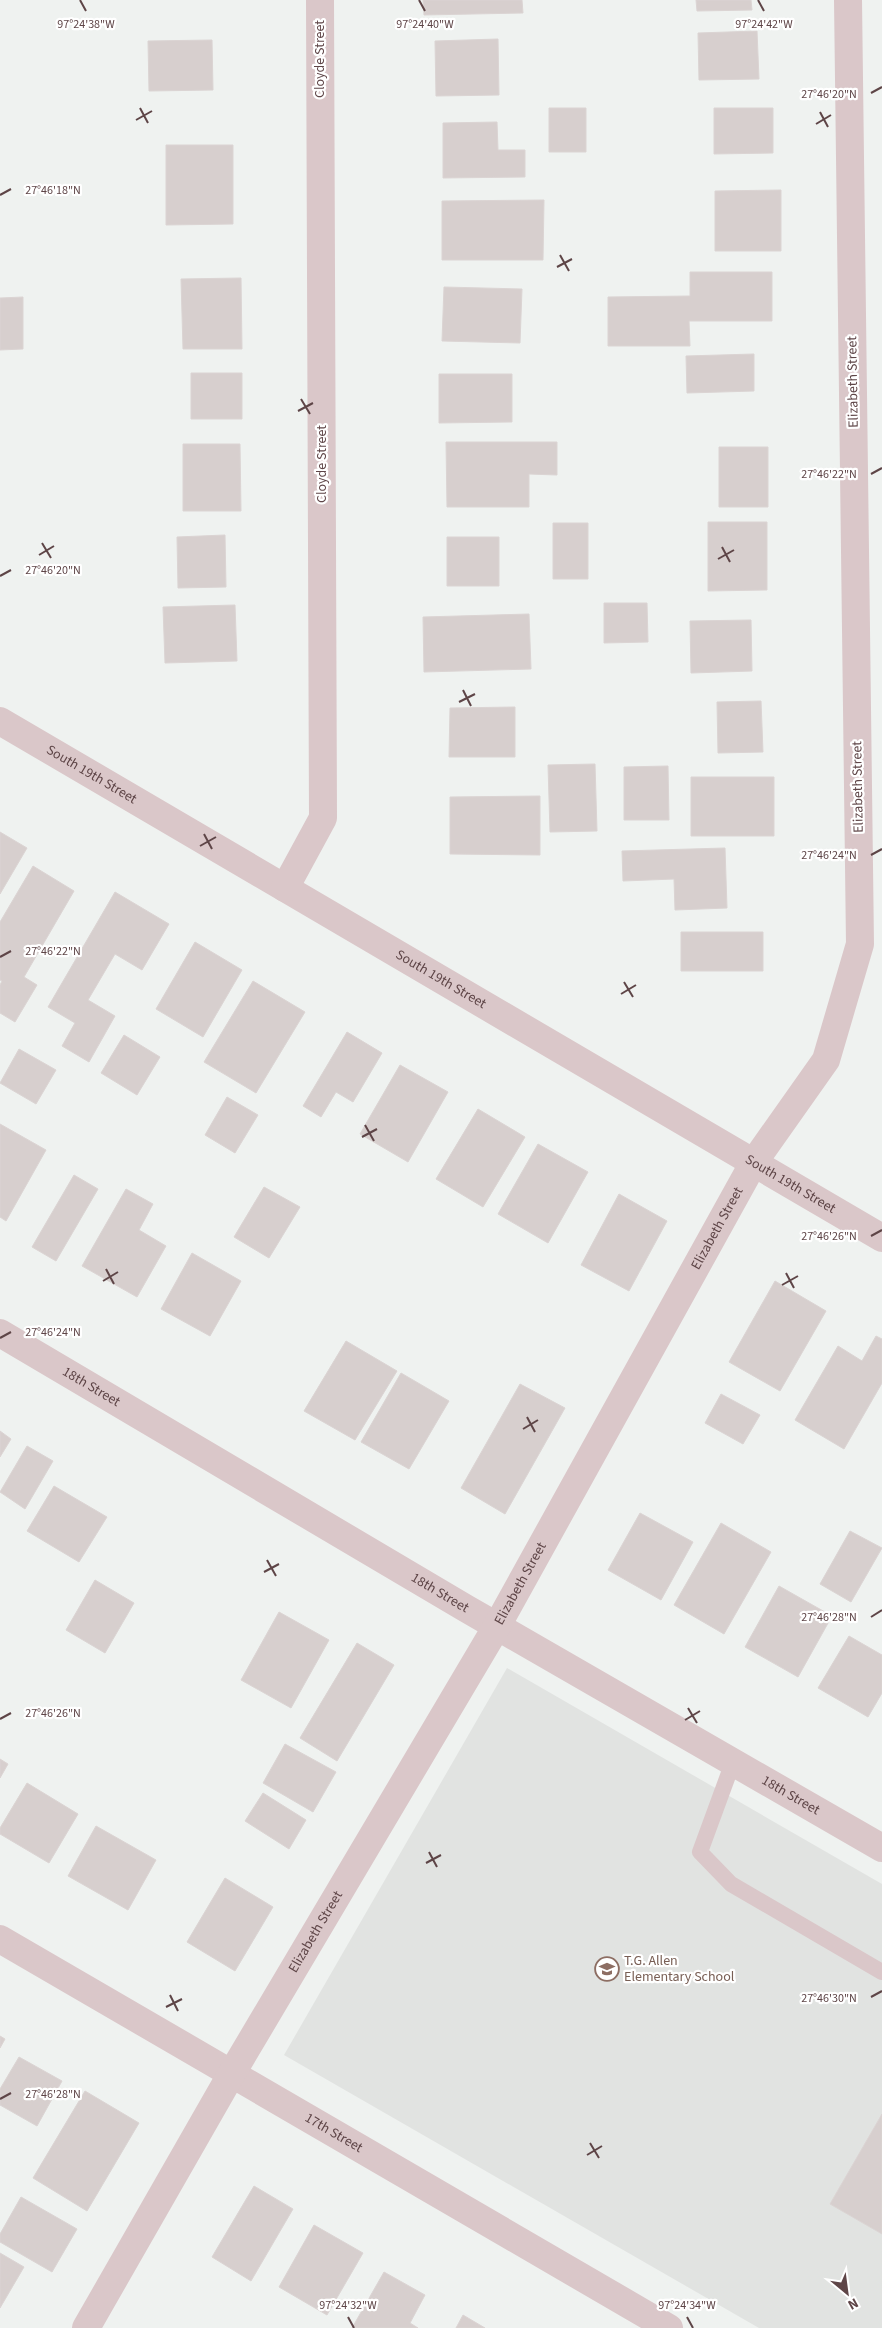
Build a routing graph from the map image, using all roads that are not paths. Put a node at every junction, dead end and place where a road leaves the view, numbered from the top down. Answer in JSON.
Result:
{"nodes":[{"id":1,"x":320,"y":0,"type":"edge"},
{"id":2,"x":848,"y":0,"type":"edge"},
{"id":3,"x":0,"y":721,"type":"edge"},
{"id":4,"x":285,"y":888,"type":"junction"},
{"id":5,"x":754,"y":1162,"type":"junction"},
{"id":6,"x":882,"y":1238,"type":"edge"},
{"id":7,"x":0,"y":1333,"type":"edge"},
{"id":8,"x":496,"y":1626,"type":"junction"},
{"id":9,"x":733,"y":1762,"type":"junction"},
{"id":10,"x":882,"y":1848,"type":"edge"},
{"id":11,"x":0,"y":1939,"type":"edge"},
{"id":12,"x":882,"y":1972,"type":"edge"},
{"id":13,"x":232,"y":2073,"type":"junction"},
{"id":14,"x":86,"y":2328,"type":"edge"},
{"id":15,"x":669,"y":2328,"type":"edge"}],
"edges":[{"from":1,"to":4,"type":"street","name":"Cloyde Street"},
{"from":2,"to":5,"type":"street","name":"Elizabeth Street"},
{"from":3,"to":4,"type":"street","name":"South 19th Street"},
{"from":4,"to":5,"type":"street","name":"South 19th Street"},
{"from":5,"to":6,"type":"street","name":"South 19th Street"},
{"from":5,"to":8,"type":"street","name":"Elizabeth Street"},
{"from":7,"to":8,"type":"street","name":"18th Street"},
{"from":8,"to":9,"type":"street","name":"18th Street"},
{"from":8,"to":13,"type":"street","name":"Elizabeth Street"},
{"from":9,"to":10,"type":"street","name":"18th Street"},
{"from":9,"to":12,"type":"lane"},
{"from":11,"to":13,"type":"street","name":"17th Street"},
{"from":13,"to":14,"type":"street","name":"Elizabeth Street"},
{"from":13,"to":15,"type":"street","name":"17th Street"}]}
